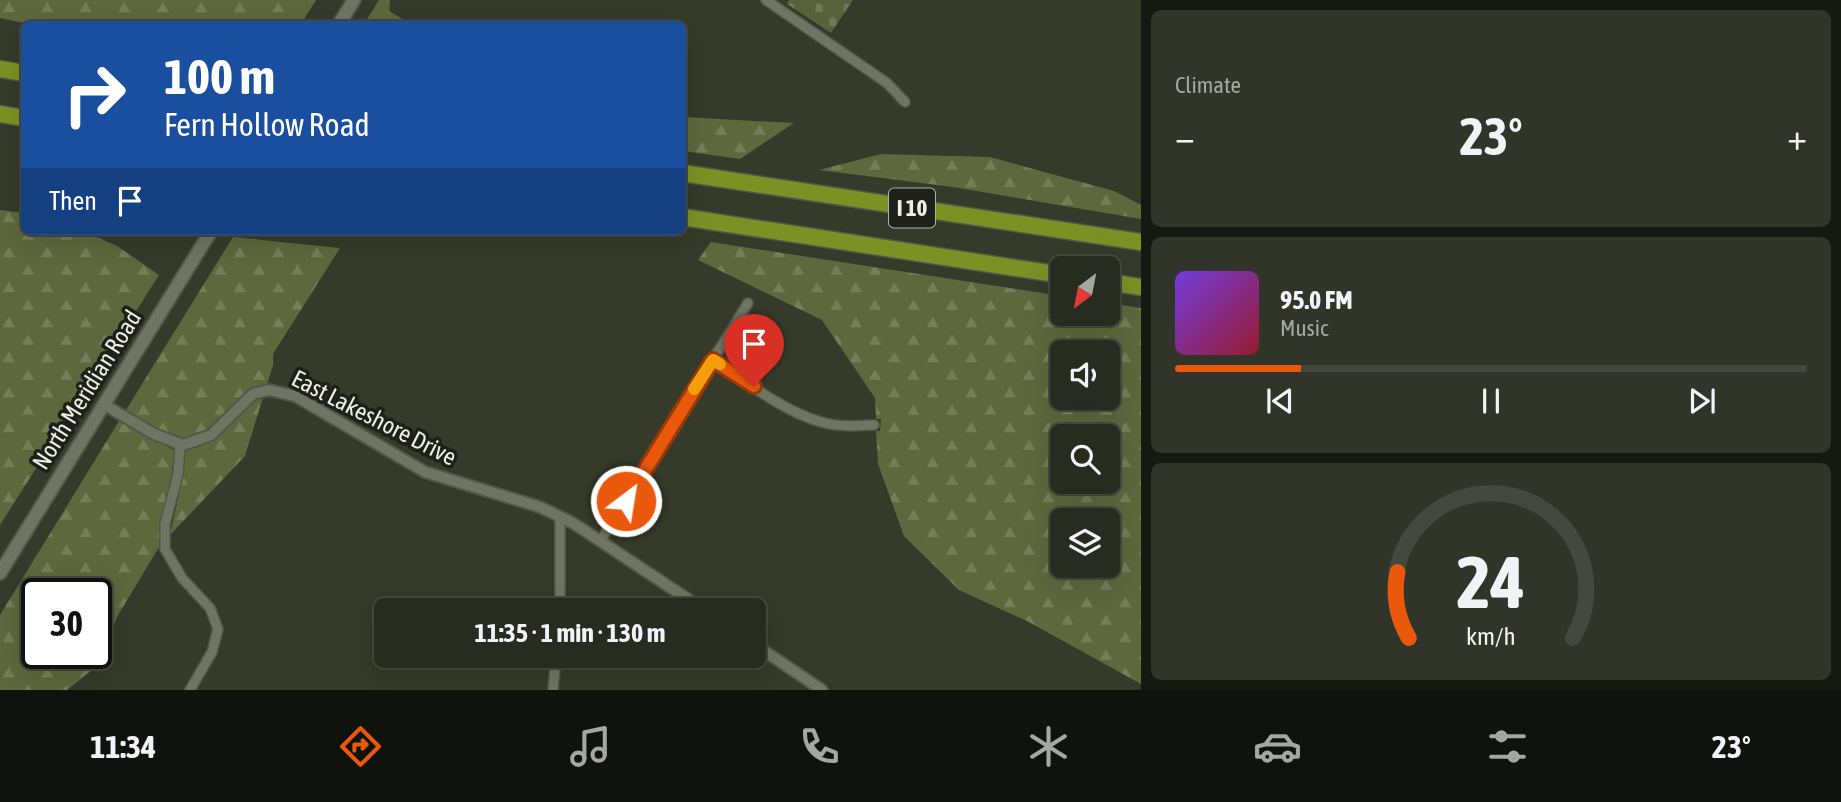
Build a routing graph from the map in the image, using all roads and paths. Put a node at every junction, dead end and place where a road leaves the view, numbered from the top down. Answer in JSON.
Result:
{"nodes":[{"id":1,"x":354,"y":0,"type":"edge"},
{"id":2,"x":773,"y":2,"type":"edge"},
{"id":3,"x":341,"y":21,"type":"edge"},
{"id":4,"x":0,"y":69,"type":"edge"},
{"id":5,"x":21,"y":72,"type":"edge"},
{"id":6,"x":905,"y":102,"type":"dead end"},
{"id":7,"x":0,"y":114,"type":"edge"},
{"id":8,"x":21,"y":118,"type":"edge"},
{"id":9,"x":686,"y":174,"type":"edge"},
{"id":10,"x":686,"y":218,"type":"edge"},
{"id":11,"x":209,"y":235,"type":"edge"},
{"id":12,"x":1141,"y":242,"type":"edge"},
{"id":13,"x":1050,"y":273,"type":"edge"},
{"id":14,"x":1120,"y":283,"type":"edge"},
{"id":15,"x":1141,"y":286,"type":"edge"},
{"id":16,"x":748,"y":303,"type":"dead end"},
{"id":17,"x":713,"y":360,"type":"junction"},
{"id":18,"x":103,"y":404,"type":"junction"},
{"id":19,"x":874,"y":425,"type":"dead end"},
{"id":20,"x":180,"y":444,"type":"junction"},
{"id":21,"x":560,"y":517,"type":"junction"},
{"id":22,"x":601,"y":540,"type":"junction"},
{"id":23,"x":0,"y":573,"type":"edge"},
{"id":24,"x":559,"y":598,"type":"edge"},
{"id":25,"x":687,"y":598,"type":"edge"},
{"id":26,"x":766,"y":652,"type":"edge"},
{"id":27,"x":555,"y":668,"type":"edge"},
{"id":28,"x":190,"y":690,"type":"edge"},
{"id":29,"x":553,"y":690,"type":"edge"},
{"id":30,"x":822,"y":690,"type":"edge"}],
"edges":[{"from":1,"to":3,"type":"main road"},
{"from":2,"to":6,"type":"street"},
{"from":4,"to":5,"type":"highway"},
{"from":7,"to":8,"type":"highway"},
{"from":9,"to":12,"type":"highway","number":"I 10"},
{"from":10,"to":13,"type":"highway","number":"I 10"},
{"from":11,"to":18,"type":"main road","name":"North Meridian Road"},
{"from":14,"to":15,"type":"highway"},
{"from":16,"to":17,"type":"street"},
{"from":17,"to":19,"type":"street"},
{"from":17,"to":22,"type":"street"},
{"from":18,"to":20,"type":"street"},
{"from":18,"to":23,"type":"main road","name":"North Meridian Road"},
{"from":20,"to":21,"type":"street","name":"East Lakeshore Drive"},
{"from":20,"to":28,"type":"street"},
{"from":21,"to":22,"type":"street","name":"East Lakeshore Drive"},
{"from":21,"to":24,"type":"street"},
{"from":22,"to":25,"type":"street","name":"East Lakeshore Drive"},
{"from":26,"to":30,"type":"street"},
{"from":27,"to":29,"type":"street"}]}
